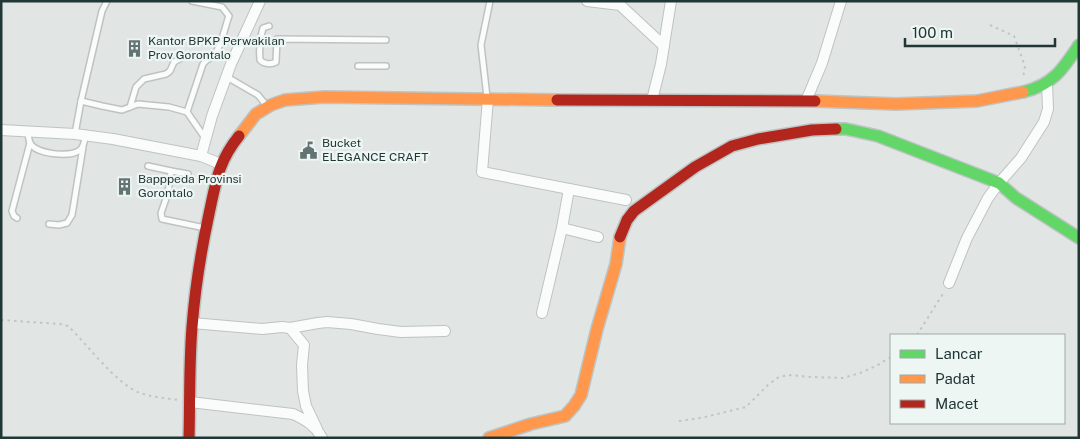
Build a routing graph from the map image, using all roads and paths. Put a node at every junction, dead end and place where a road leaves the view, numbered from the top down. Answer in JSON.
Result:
{"nodes":[{"id":1,"x":107,"y":1,"type":"edge"},
{"id":2,"x":192,"y":1,"type":"edge"},
{"id":3,"x":260,"y":1,"type":"edge"},
{"id":4,"x":490,"y":1,"type":"edge"},
{"id":5,"x":588,"y":1,"type":"edge"},
{"id":6,"x":672,"y":1,"type":"edge"},
{"id":7,"x":841,"y":1,"type":"edge"},
{"id":8,"x":990,"y":25,"type":"dead end"},
{"id":9,"x":269,"y":26,"type":"dead end"},
{"id":10,"x":386,"y":40,"type":"dead end"},
{"id":11,"x":1079,"y":45,"type":"edge"},
{"id":12,"x":664,"y":46,"type":"junction"},
{"id":13,"x":207,"y":59,"type":"junction"},
{"id":14,"x":358,"y":66,"type":"dead end"},
{"id":15,"x":386,"y":66,"type":"dead end"},
{"id":16,"x":226,"y":77,"type":"junction"},
{"id":17,"x":1047,"y":83,"type":"junction"},
{"id":18,"x":1020,"y":93,"type":"junction"},
{"id":19,"x":488,"y":99,"type":"junction"},
{"id":20,"x":652,"y":100,"type":"junction"},
{"id":21,"x":81,"y":101,"type":"junction"},
{"id":22,"x":806,"y":101,"type":"junction"},
{"id":23,"x":130,"y":107,"type":"junction"},
{"id":24,"x":268,"y":107,"type":"junction"},
{"id":25,"x":187,"y":112,"type":"junction"},
{"id":26,"x":1,"y":130,"type":"edge"},
{"id":27,"x":30,"y":132,"type":"junction"},
{"id":28,"x":75,"y":134,"type":"junction"},
{"id":29,"x":86,"y":135,"type":"junction"},
{"id":30,"x":205,"y":138,"type":"junction"},
{"id":31,"x":30,"y":143,"type":"junction"},
{"id":32,"x":82,"y":148,"type":"junction"},
{"id":33,"x":200,"y":156,"type":"junction"},
{"id":34,"x":221,"y":164,"type":"junction"},
{"id":35,"x":148,"y":166,"type":"dead end"},
{"id":36,"x":171,"y":171,"type":"junction"},
{"id":37,"x":188,"y":174,"type":"dead end"},
{"id":38,"x":999,"y":183,"type":"junction"},
{"id":39,"x":569,"y":190,"type":"junction"},
{"id":40,"x":626,"y":200,"type":"dead end"},
{"id":41,"x":17,"y":218,"type":"dead end"},
{"id":42,"x":49,"y":224,"type":"dead end"},
{"id":43,"x":206,"y":228,"type":"junction"},
{"id":44,"x":562,"y":228,"type":"junction"},
{"id":45,"x":598,"y":237,"type":"dead end"},
{"id":46,"x":1079,"y":238,"type":"edge"},
{"id":47,"x":949,"y":283,"type":"joint"},
{"id":48,"x":542,"y":313,"type":"dead end"},
{"id":49,"x":1,"y":320,"type":"edge"},
{"id":50,"x":192,"y":323,"type":"junction"},
{"id":51,"x":290,"y":328,"type":"junction"},
{"id":52,"x":445,"y":331,"type":"dead end"},
{"id":53,"x":918,"y":334,"type":"edge"},
{"id":54,"x":890,"y":358,"type":"edge"},
{"id":55,"x":190,"y":402,"type":"junction"},
{"id":56,"x":679,"y":421,"type":"dead end"},
{"id":57,"x":320,"y":433,"type":"edge"},
{"id":58,"x":189,"y":438,"type":"edge"},
{"id":59,"x":489,"y":438,"type":"edge"}],
"edges":[{"from":1,"to":21,"type":"lane"},
{"from":2,"to":13,"type":"lane"},
{"from":3,"to":16,"type":"street"},
{"from":4,"to":19,"type":"lane"},
{"from":5,"to":12,"type":"street"},
{"from":6,"to":12,"type":"street"},
{"from":7,"to":22,"type":"street"},
{"from":8,"to":18,"type":"path"},
{"from":9,"to":10,"type":"lane"},
{"from":11,"to":17,"type":"street"},
{"from":12,"to":20,"type":"street"},
{"from":13,"to":23,"type":"lane"},
{"from":13,"to":25,"type":"lane"},
{"from":14,"to":15,"type":"lane"},
{"from":16,"to":24,"type":"lane"},
{"from":16,"to":30,"type":"street"},
{"from":17,"to":18,"type":"street"},
{"from":17,"to":38,"type":"street"},
{"from":18,"to":22,"type":"street"},
{"from":19,"to":20,"type":"street"},
{"from":19,"to":24,"type":"street"},
{"from":19,"to":39,"type":"street"},
{"from":20,"to":22,"type":"street"},
{"from":21,"to":23,"type":"lane"},
{"from":21,"to":28,"type":"lane"},
{"from":23,"to":25,"type":"lane"},
{"from":24,"to":34,"type":"street"},
{"from":25,"to":30,"type":"lane"},
{"from":26,"to":27,"type":"street"},
{"from":27,"to":28,"type":"street"},
{"from":27,"to":31,"type":"lane"},
{"from":28,"to":29,"type":"street"},
{"from":29,"to":32,"type":"lane"},
{"from":29,"to":33,"type":"street"},
{"from":30,"to":33,"type":"street"},
{"from":31,"to":32,"type":"lane"},
{"from":31,"to":41,"type":"lane"},
{"from":32,"to":42,"type":"lane"},
{"from":33,"to":34,"type":"street"},
{"from":34,"to":43,"type":"street"},
{"from":35,"to":36,"type":"lane"},
{"from":36,"to":37,"type":"lane"},
{"from":36,"to":43,"type":"lane"},
{"from":38,"to":46,"type":"street"},
{"from":38,"to":47,"type":"street"},
{"from":38,"to":59,"type":"street"},
{"from":39,"to":40,"type":"street"},
{"from":39,"to":44,"type":"street"},
{"from":43,"to":50,"type":"street"},
{"from":44,"to":45,"type":"street"},
{"from":44,"to":48,"type":"street"},
{"from":47,"to":53,"type":"path"},
{"from":49,"to":55,"type":"path"},
{"from":50,"to":51,"type":"street"},
{"from":50,"to":55,"type":"street"},
{"from":51,"to":52,"type":"street"},
{"from":51,"to":57,"type":"street"},
{"from":54,"to":56,"type":"path"},
{"from":55,"to":57,"type":"street"},
{"from":55,"to":58,"type":"street"}]}
